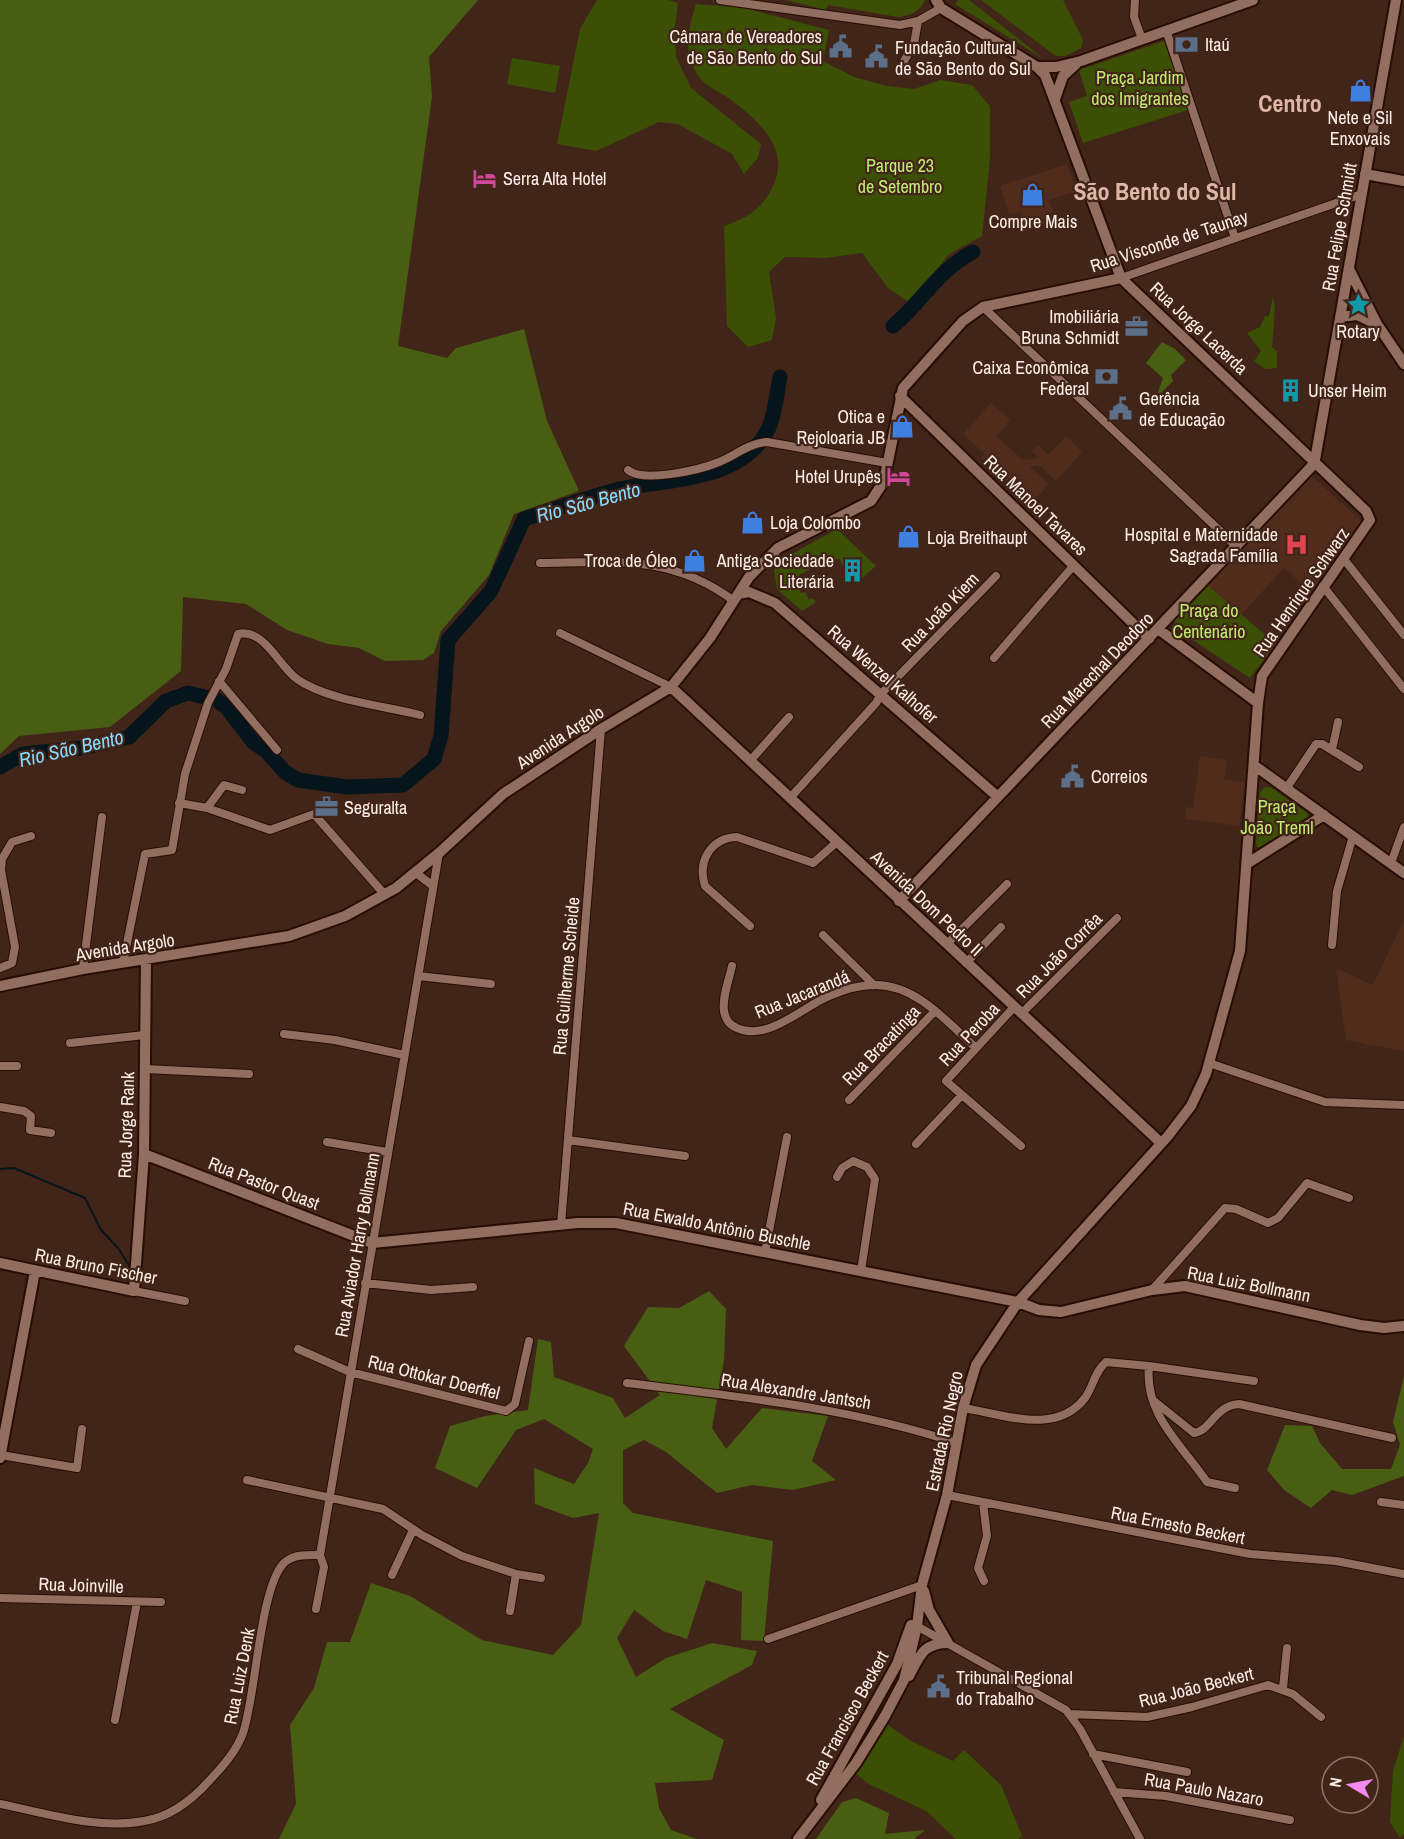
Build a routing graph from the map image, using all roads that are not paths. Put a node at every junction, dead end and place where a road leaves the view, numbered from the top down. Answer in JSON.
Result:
{"nodes":[{"id":1,"x":720,"y":0,"type":"edge"},
{"id":2,"x":1135,"y":0,"type":"edge"},
{"id":3,"x":1253,"y":0,"type":"edge"},
{"id":4,"x":1396,"y":0,"type":"edge"},
{"id":5,"x":939,"y":4,"type":"edge"},
{"id":6,"x":918,"y":21,"type":"junction"},
{"id":7,"x":1166,"y":30,"type":"junction"},
{"id":8,"x":1142,"y":39,"type":"junction"},
{"id":9,"x":1081,"y":61,"type":"junction"},
{"id":10,"x":1037,"y":67,"type":"junction"},
{"id":11,"x":900,"y":68,"type":"dead end"},
{"id":12,"x":1055,"y":99,"type":"junction"},
{"id":13,"x":1365,"y":174,"type":"junction"},
{"id":14,"x":1404,"y":181,"type":"edge"},
{"id":15,"x":1362,"y":194,"type":"junction"},
{"id":16,"x":1235,"y":238,"type":"junction"},
{"id":17,"x":1349,"y":269,"type":"junction"},
{"id":18,"x":1121,"y":278,"type":"junction"},
{"id":19,"x":983,"y":307,"type":"junction"},
{"id":20,"x":1340,"y":317,"type":"junction"},
{"id":21,"x":1377,"y":324,"type":"junction"},
{"id":22,"x":1404,"y":364,"type":"edge"},
{"id":23,"x":900,"y":396,"type":"junction"},
{"id":24,"x":1315,"y":460,"type":"junction"},
{"id":25,"x":887,"y":463,"type":"junction"},
{"id":26,"x":628,"y":470,"type":"dead end"},
{"id":27,"x":1237,"y":547,"type":"junction"},
{"id":28,"x":1343,"y":558,"type":"junction"},
{"id":29,"x":540,"y":563,"type":"dead end"},
{"id":30,"x":1074,"y":565,"type":"junction"},
{"id":31,"x":996,"y":576,"type":"dead end"},
{"id":32,"x":1323,"y":586,"type":"junction"},
{"id":33,"x":736,"y":597,"type":"junction"},
{"id":34,"x":1158,"y":629,"type":"junction"},
{"id":35,"x":560,"y":633,"type":"dead end"},
{"id":36,"x":1404,"y":634,"type":"edge"},
{"id":37,"x":1149,"y":639,"type":"junction"},
{"id":38,"x":994,"y":658,"type":"dead end"},
{"id":39,"x":219,"y":681,"type":"junction"},
{"id":40,"x":671,"y":687,"type":"junction"},
{"id":41,"x":1404,"y":689,"type":"edge"},
{"id":42,"x":881,"y":694,"type":"junction"},
{"id":43,"x":1258,"y":703,"type":"junction"},
{"id":44,"x":420,"y":715,"type":"dead end"},
{"id":45,"x":789,"y":717,"type":"dead end"},
{"id":46,"x":1338,"y":722,"type":"dead end"},
{"id":47,"x":601,"y":729,"type":"junction"},
{"id":48,"x":277,"y":750,"type":"dead end"},
{"id":49,"x":1332,"y":750,"type":"junction"},
{"id":50,"x":750,"y":761,"type":"junction"},
{"id":51,"x":1255,"y":766,"type":"junction"},
{"id":52,"x":1359,"y":767,"type":"dead end"},
{"id":53,"x":1286,"y":789,"type":"junction"},
{"id":54,"x":242,"y":790,"type":"dead end"},
{"id":55,"x":998,"y":797,"type":"junction"},
{"id":56,"x":790,"y":798,"type":"junction"},
{"id":57,"x":179,"y":802,"type":"junction"},
{"id":58,"x":207,"y":808,"type":"junction"},
{"id":59,"x":1324,"y":815,"type":"junction"},
{"id":60,"x":102,"y":816,"type":"dead end"},
{"id":61,"x":1404,"y":827,"type":"edge"},
{"id":62,"x":31,"y":836,"type":"dead end"},
{"id":63,"x":1353,"y":836,"type":"junction"},
{"id":64,"x":837,"y":842,"type":"junction"},
{"id":65,"x":439,"y":853,"type":"junction"},
{"id":66,"x":1248,"y":863,"type":"junction"},
{"id":67,"x":1391,"y":863,"type":"junction"},
{"id":68,"x":416,"y":873,"type":"junction"},
{"id":69,"x":1404,"y":873,"type":"edge"},
{"id":70,"x":1007,"y":884,"type":"dead end"},
{"id":71,"x":433,"y":886,"type":"junction"},
{"id":72,"x":385,"y":895,"type":"junction"},
{"id":73,"x":899,"y":901,"type":"junction"},
{"id":74,"x":1117,"y":918,"type":"dead end"},
{"id":75,"x":750,"y":926,"type":"dead end"},
{"id":76,"x":1001,"y":927,"type":"dead end"},
{"id":77,"x":823,"y":935,"type":"dead end"},
{"id":78,"x":947,"y":944,"type":"junction"},
{"id":79,"x":1332,"y":945,"type":"dead end"},
{"id":80,"x":146,"y":960,"type":"junction"},
{"id":81,"x":123,"y":963,"type":"junction"},
{"id":82,"x":966,"y":963,"type":"junction"},
{"id":83,"x":732,"y":966,"type":"dead end"},
{"id":84,"x":0,"y":969,"type":"edge"},
{"id":85,"x":82,"y":969,"type":"junction"},
{"id":86,"x":418,"y":976,"type":"junction"},
{"id":87,"x":491,"y":984,"type":"dead end"},
{"id":88,"x":874,"y":985,"type":"junction"},
{"id":89,"x":0,"y":986,"type":"edge"},
{"id":90,"x":1018,"y":1010,"type":"junction"},
{"id":91,"x":935,"y":1011,"type":"junction"},
{"id":92,"x":284,"y":1034,"type":"dead end"},
{"id":93,"x":145,"y":1035,"type":"junction"},
{"id":94,"x":70,"y":1043,"type":"dead end"},
{"id":95,"x":976,"y":1048,"type":"junction"},
{"id":96,"x":404,"y":1054,"type":"junction"},
{"id":97,"x":1209,"y":1063,"type":"junction"},
{"id":98,"x":0,"y":1066,"type":"edge"},
{"id":99,"x":17,"y":1066,"type":"dead end"},
{"id":100,"x":145,"y":1068,"type":"junction"},
{"id":101,"x":249,"y":1074,"type":"dead end"},
{"id":102,"x":962,"y":1095,"type":"junction"},
{"id":103,"x":849,"y":1100,"type":"dead end"},
{"id":104,"x":1404,"y":1105,"type":"edge"},
{"id":105,"x":0,"y":1107,"type":"edge"},
{"id":106,"x":51,"y":1133,"type":"dead end"},
{"id":107,"x":787,"y":1137,"type":"dead end"},
{"id":108,"x":568,"y":1140,"type":"junction"},
{"id":109,"x":327,"y":1142,"type":"dead end"},
{"id":110,"x":1161,"y":1143,"type":"junction"},
{"id":111,"x":916,"y":1144,"type":"dead end"},
{"id":112,"x":1021,"y":1146,"type":"dead end"},
{"id":113,"x":387,"y":1152,"type":"junction"},
{"id":114,"x":144,"y":1154,"type":"junction"},
{"id":115,"x":685,"y":1156,"type":"dead end"},
{"id":116,"x":837,"y":1177,"type":"dead end"},
{"id":117,"x":1349,"y":1198,"type":"dead end"},
{"id":118,"x":561,"y":1225,"type":"junction"},
{"id":119,"x":372,"y":1243,"type":"junction"},
{"id":120,"x":765,"y":1251,"type":"junction"},
{"id":121,"x":0,"y":1263,"type":"edge"},
{"id":122,"x":34,"y":1271,"type":"junction"},
{"id":123,"x":861,"y":1271,"type":"junction"},
{"id":124,"x":365,"y":1283,"type":"junction"},
{"id":125,"x":473,"y":1287,"type":"dead end"},
{"id":126,"x":1152,"y":1290,"type":"junction"},
{"id":127,"x":134,"y":1291,"type":"junction"},
{"id":128,"x":185,"y":1301,"type":"dead end"},
{"id":129,"x":1018,"y":1302,"type":"junction"},
{"id":130,"x":1404,"y":1326,"type":"edge"},
{"id":131,"x":529,"y":1341,"type":"dead end"},
{"id":132,"x":298,"y":1349,"type":"dead end"},
{"id":133,"x":1149,"y":1366,"type":"junction"},
{"id":134,"x":350,"y":1372,"type":"junction"},
{"id":135,"x":1254,"y":1381,"type":"dead end"},
{"id":136,"x":627,"y":1383,"type":"dead end"},
{"id":137,"x":1150,"y":1398,"type":"junction"},
{"id":138,"x":963,"y":1408,"type":"junction"},
{"id":139,"x":82,"y":1429,"type":"dead end"},
{"id":140,"x":1392,"y":1438,"type":"dead end"},
{"id":141,"x":957,"y":1443,"type":"junction"},
{"id":142,"x":0,"y":1457,"type":"edge"},
{"id":143,"x":247,"y":1480,"type":"dead end"},
{"id":144,"x":1235,"y":1488,"type":"dead end"},
{"id":145,"x":947,"y":1495,"type":"junction"},
{"id":146,"x":330,"y":1498,"type":"junction"},
{"id":147,"x":983,"y":1502,"type":"junction"},
{"id":148,"x":1381,"y":1502,"type":"dead end"},
{"id":149,"x":1404,"y":1505,"type":"edge"},
{"id":150,"x":413,"y":1530,"type":"junction"},
{"id":151,"x":320,"y":1555,"type":"junction"},
{"id":152,"x":516,"y":1574,"type":"junction"},
{"id":153,"x":1404,"y":1574,"type":"edge"},
{"id":154,"x":392,"y":1575,"type":"dead end"},
{"id":155,"x":541,"y":1578,"type":"dead end"},
{"id":156,"x":984,"y":1581,"type":"dead end"},
{"id":157,"x":922,"y":1585,"type":"junction"},
{"id":158,"x":0,"y":1598,"type":"edge"},
{"id":159,"x":137,"y":1602,"type":"junction"},
{"id":160,"x":161,"y":1602,"type":"dead end"},
{"id":161,"x":316,"y":1609,"type":"dead end"},
{"id":162,"x":510,"y":1611,"type":"dead end"},
{"id":163,"x":915,"y":1625,"type":"junction"},
{"id":164,"x":768,"y":1639,"type":"dead end"},
{"id":165,"x":948,"y":1643,"type":"junction"},
{"id":166,"x":1287,"y":1648,"type":"dead end"},
{"id":167,"x":1283,"y":1688,"type":"junction"},
{"id":168,"x":897,"y":1695,"type":"junction"},
{"id":169,"x":1069,"y":1714,"type":"junction"},
{"id":170,"x":1321,"y":1718,"type":"dead end"},
{"id":171,"x":115,"y":1720,"type":"dead end"},
{"id":172,"x":1093,"y":1754,"type":"junction"},
{"id":173,"x":1187,"y":1772,"type":"dead end"},
{"id":174,"x":1114,"y":1792,"type":"junction"},
{"id":175,"x":0,"y":1804,"type":"edge"},
{"id":176,"x":1290,"y":1820,"type":"dead end"},
{"id":177,"x":806,"y":1827,"type":"junction"},
{"id":178,"x":798,"y":1839,"type":"edge"},
{"id":179,"x":1140,"y":1839,"type":"edge"}],
"edges":[{"from":1,"to":6,"type":"street"},
{"from":2,"to":8,"type":"street"},
{"from":3,"to":7,"type":"main road"},
{"from":4,"to":13,"type":"main road","name":"Rua Felipe Schmidt"},
{"from":5,"to":6,"type":"street"},
{"from":5,"to":10,"type":"main road"},
{"from":6,"to":11,"type":"street"},
{"from":7,"to":8,"type":"main road"},
{"from":7,"to":16,"type":"street"},
{"from":8,"to":9,"type":"main road"},
{"from":9,"to":10,"type":"main road"},
{"from":9,"to":12,"type":"main road"},
{"from":10,"to":12,"type":"main road","name":"Rua Jorge Lacerda"},
{"from":12,"to":18,"type":"main road","name":"Rua Jorge Lacerda"},
{"from":13,"to":14,"type":"main road"},
{"from":13,"to":15,"type":"main road","name":"Rua Felipe Schmidt"},
{"from":15,"to":16,"type":"street","name":"Rua Visconde de Taunay"},
{"from":15,"to":17,"type":"main road","name":"Rua Felipe Schmidt"},
{"from":16,"to":18,"type":"street","name":"Rua Visconde de Taunay"},
{"from":17,"to":20,"type":"main road","name":"Rua Felipe Schmidt"},
{"from":17,"to":21,"type":"main road"},
{"from":18,"to":19,"type":"main road","name":"Rua Visconde de Taunay"},
{"from":18,"to":24,"type":"main road","name":"Rua Jorge Lacerda"},
{"from":19,"to":23,"type":"main road","name":"Avenida Argolo"},
{"from":19,"to":27,"type":"street"},
{"from":20,"to":21,"type":"main road"},
{"from":20,"to":24,"type":"main road","name":"Rua Felipe Schmidt"},
{"from":21,"to":22,"type":"main road"},
{"from":23,"to":25,"type":"main road","name":"Avenida Argolo"},
{"from":23,"to":30,"type":"main road","name":"Rua Manoel Tavares"},
{"from":24,"to":27,"type":"main road","name":"Rua Marechal Deodoro"},
{"from":24,"to":28,"type":"main road","name":"Rua Henrique Schwarz"},
{"from":25,"to":26,"type":"street"},
{"from":25,"to":33,"type":"main road","name":"Avenida Argolo"},
{"from":27,"to":34,"type":"main road","name":"Rua Marechal Deodoro"},
{"from":28,"to":32,"type":"main road","name":"Rua Henrique Schwarz"},
{"from":28,"to":36,"type":"street"},
{"from":29,"to":33,"type":"street"},
{"from":30,"to":37,"type":"main road","name":"Rua Manoel Tavares"},
{"from":30,"to":38,"type":"street"},
{"from":31,"to":42,"type":"street","name":"Rua João Kiem"},
{"from":32,"to":41,"type":"street"},
{"from":32,"to":43,"type":"main road","name":"Rua Henrique Schwarz"},
{"from":33,"to":40,"type":"main road","name":"Avenida Argolo"},
{"from":33,"to":42,"type":"main road","name":"Rua Wenzel Kalhofer"},
{"from":34,"to":37,"type":"main road","name":"Rua Marechal Deodoro"},
{"from":34,"to":43,"type":"main road"},
{"from":35,"to":40,"type":"street"},
{"from":37,"to":55,"type":"main road","name":"Rua Marechal Deodoro"},
{"from":39,"to":44,"type":"street"},
{"from":39,"to":48,"type":"street"},
{"from":39,"to":57,"type":"street"},
{"from":40,"to":47,"type":"main road","name":"Avenida Argolo"},
{"from":40,"to":50,"type":"main road","name":"Avenida Dom Pedro II"},
{"from":42,"to":55,"type":"main road","name":"Rua Wenzel Kalhofer"},
{"from":42,"to":56,"type":"street","name":"Rua João Kiem"},
{"from":43,"to":51,"type":"main road","name":"Rua Henrique Schwarz"},
{"from":45,"to":50,"type":"street"},
{"from":46,"to":49,"type":"street"},
{"from":47,"to":65,"type":"main road","name":"Avenida Argolo"},
{"from":47,"to":108,"type":"street","name":"Rua Guilherme Scheide"},
{"from":49,"to":52,"type":"street"},
{"from":49,"to":53,"type":"street"},
{"from":50,"to":56,"type":"main road","name":"Avenida Dom Pedro II"},
{"from":51,"to":53,"type":"main road"},
{"from":51,"to":66,"type":"main road","name":"Rua Henrique Schwarz"},
{"from":53,"to":59,"type":"main road"},
{"from":54,"to":58,"type":"street"},
{"from":55,"to":73,"type":"main road","name":"Rua Marechal Deodoro"},
{"from":56,"to":64,"type":"main road","name":"Avenida Dom Pedro II"},
{"from":57,"to":58,"type":"street"},
{"from":57,"to":81,"type":"street"},
{"from":58,"to":72,"type":"street"},
{"from":59,"to":63,"type":"main road"},
{"from":59,"to":66,"type":"main road"},
{"from":60,"to":85,"type":"street"},
{"from":61,"to":67,"type":"street"},
{"from":62,"to":84,"type":"street"},
{"from":63,"to":67,"type":"main road"},
{"from":63,"to":79,"type":"street"},
{"from":64,"to":73,"type":"main road","name":"Avenida Dom Pedro II"},
{"from":64,"to":75,"type":"street"},
{"from":65,"to":68,"type":"main road","name":"Avenida Argolo"},
{"from":65,"to":71,"type":"street","name":"Rua Aviador Harry Bollmann"},
{"from":66,"to":97,"type":"main road","name":"Rua Henrique Schwarz"},
{"from":67,"to":69,"type":"main road"},
{"from":68,"to":71,"type":"street"},
{"from":68,"to":72,"type":"main road","name":"Avenida Argolo"},
{"from":70,"to":78,"type":"street"},
{"from":71,"to":86,"type":"street","name":"Rua Aviador Harry Bollmann"},
{"from":72,"to":80,"type":"main road","name":"Avenida Argolo"},
{"from":73,"to":78,"type":"main road","name":"Avenida Dom Pedro II"},
{"from":74,"to":90,"type":"street","name":"Rua João Corrêa"},
{"from":76,"to":82,"type":"street"},
{"from":77,"to":88,"type":"street"},
{"from":78,"to":82,"type":"main road","name":"Avenida Dom Pedro II"},
{"from":80,"to":81,"type":"main road","name":"Avenida Argolo"},
{"from":80,"to":93,"type":"main road","name":"Rua Jorge Rank"},
{"from":81,"to":85,"type":"main road","name":"Avenida Argolo"},
{"from":82,"to":90,"type":"main road","name":"Avenida Dom Pedro II"},
{"from":83,"to":88,"type":"street","name":"Rua Jacarandá"},
{"from":85,"to":89,"type":"main road","name":"Avenida Argolo"},
{"from":86,"to":87,"type":"street"},
{"from":86,"to":96,"type":"street","name":"Rua Aviador Harry Bollmann"},
{"from":88,"to":91,"type":"street"},
{"from":90,"to":95,"type":"street","name":"Rua Peroba"},
{"from":90,"to":110,"type":"main road","name":"Avenida Dom Pedro II"},
{"from":91,"to":95,"type":"street"},
{"from":91,"to":103,"type":"street","name":"Rua Bracatinga"},
{"from":92,"to":96,"type":"street"},
{"from":93,"to":94,"type":"street"},
{"from":93,"to":100,"type":"main road","name":"Rua Jorge Rank"},
{"from":95,"to":102,"type":"street","name":"Rua Peroba"},
{"from":96,"to":113,"type":"street","name":"Rua Aviador Harry Bollmann"},
{"from":97,"to":104,"type":"street"},
{"from":97,"to":110,"type":"main road","name":"Rua Henrique Schwarz"},
{"from":98,"to":99,"type":"street"},
{"from":100,"to":101,"type":"street"},
{"from":100,"to":114,"type":"main road","name":"Rua Jorge Rank"},
{"from":102,"to":111,"type":"street"},
{"from":102,"to":112,"type":"street"},
{"from":105,"to":106,"type":"street"},
{"from":107,"to":120,"type":"street"},
{"from":108,"to":115,"type":"street"},
{"from":108,"to":118,"type":"street","name":"Rua Guilherme Scheide"},
{"from":109,"to":113,"type":"street"},
{"from":110,"to":129,"type":"main road","name":"Estrada Rio Negro"},
{"from":113,"to":119,"type":"street","name":"Rua Aviador Harry Bollmann"},
{"from":114,"to":119,"type":"main road","name":"Rua Pastor Quast"},
{"from":114,"to":127,"type":"main road","name":"Rua Jorge Rank"},
{"from":116,"to":123,"type":"street"},
{"from":117,"to":126,"type":"street"},
{"from":118,"to":119,"type":"main road","name":"Rua Ewaldo Antônio Buschle"},
{"from":118,"to":120,"type":"main road","name":"Rua Ewaldo Antônio Buschle"},
{"from":119,"to":124,"type":"street","name":"Rua Aviador Harry Bollmann"},
{"from":120,"to":123,"type":"main road","name":"Rua Ewaldo Antônio Buschle"},
{"from":121,"to":122,"type":"main road","name":"Rua Bruno Fischer"},
{"from":122,"to":127,"type":"main road","name":"Rua Bruno Fischer"},
{"from":122,"to":142,"type":"main road"},
{"from":123,"to":129,"type":"main road","name":"Rua Ewaldo Antônio Buschle"},
{"from":124,"to":125,"type":"street"},
{"from":124,"to":134,"type":"street","name":"Rua Aviador Harry Bollmann"},
{"from":126,"to":129,"type":"main road","name":"Rua Luiz Bollmann"},
{"from":126,"to":130,"type":"main road","name":"Rua Luiz Bollmann"},
{"from":127,"to":128,"type":"street","name":"Rua Bruno Fischer"},
{"from":129,"to":138,"type":"main road","name":"Estrada Rio Negro"},
{"from":131,"to":134,"type":"street","name":"Rua Ottokar Doerffel"},
{"from":132,"to":134,"type":"street"},
{"from":133,"to":135,"type":"street"},
{"from":133,"to":137,"type":"street"},
{"from":133,"to":138,"type":"street"},
{"from":134,"to":146,"type":"street","name":"Rua Aviador Harry Bollmann"},
{"from":136,"to":141,"type":"street","name":"Rua Alexandre Jantsch"},
{"from":137,"to":140,"type":"street"},
{"from":137,"to":144,"type":"street"},
{"from":138,"to":141,"type":"main road","name":"Estrada Rio Negro"},
{"from":139,"to":142,"type":"street"},
{"from":141,"to":145,"type":"main road","name":"Estrada Rio Negro"},
{"from":143,"to":146,"type":"street"},
{"from":145,"to":147,"type":"street","name":"Rua Ernesto Beckert"},
{"from":145,"to":157,"type":"main road","name":"Estrada Rio Negro"},
{"from":146,"to":150,"type":"street"},
{"from":146,"to":151,"type":"street","name":"Rua Aviador Harry Bollmann"},
{"from":147,"to":153,"type":"street","name":"Rua Ernesto Beckert"},
{"from":147,"to":156,"type":"street"},
{"from":148,"to":149,"type":"street"},
{"from":150,"to":152,"type":"street"},
{"from":150,"to":154,"type":"street"},
{"from":151,"to":161,"type":"street","name":"Rua Aviador Harry Bollmann"},
{"from":151,"to":175,"type":"street","name":"Rua Luiz Denk"},
{"from":152,"to":155,"type":"street"},
{"from":152,"to":162,"type":"street"},
{"from":157,"to":163,"type":"main road","name":"Estrada Rio Negro"},
{"from":157,"to":164,"type":"street"},
{"from":157,"to":165,"type":"main road"},
{"from":158,"to":159,"type":"street","name":"Rua Joinville"},
{"from":159,"to":160,"type":"street","name":"Rua Joinville"},
{"from":159,"to":171,"type":"street"},
{"from":163,"to":165,"type":"street"},
{"from":163,"to":168,"type":"main road"},
{"from":163,"to":177,"type":"main road","name":"Rua Francisco Beckert"},
{"from":165,"to":168,"type":"main road"},
{"from":165,"to":169,"type":"street"},
{"from":166,"to":167,"type":"street"},
{"from":167,"to":169,"type":"street","name":"Rua João Beckert"},
{"from":167,"to":170,"type":"street"},
{"from":168,"to":177,"type":"main road"},
{"from":169,"to":172,"type":"street"},
{"from":172,"to":173,"type":"street"},
{"from":172,"to":174,"type":"street"},
{"from":174,"to":176,"type":"street","name":"Rua Paulo Nazaro"},
{"from":174,"to":179,"type":"street"},
{"from":177,"to":178,"type":"main road"}]}
